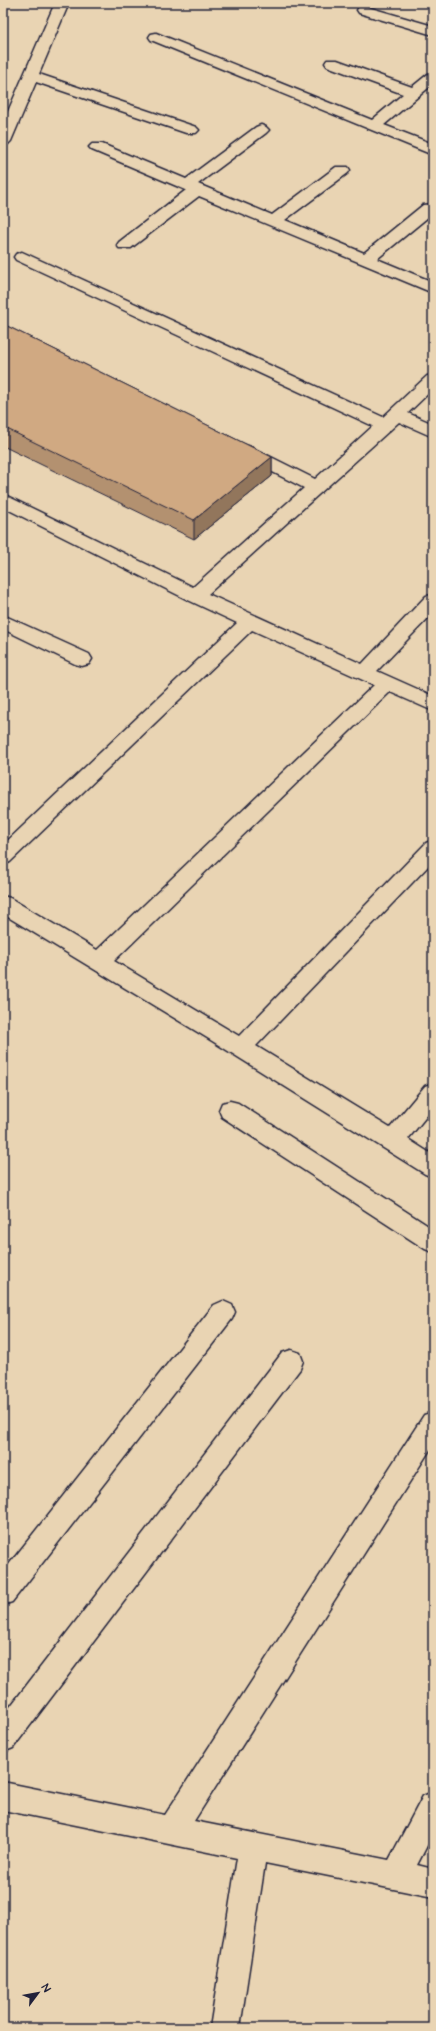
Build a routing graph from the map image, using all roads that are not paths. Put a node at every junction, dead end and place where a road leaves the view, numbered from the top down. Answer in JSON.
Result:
{"nodes":[{"id":1,"x":62,"y":3,"type":"edge"},
{"id":2,"x":364,"y":10,"type":"dead end"},
{"id":3,"x":433,"y":31,"type":"edge"},
{"id":4,"x":156,"y":37,"type":"dead end"},
{"id":5,"x":332,"y":63,"type":"dead end"},
{"id":6,"x":32,"y":76,"type":"junction"},
{"id":7,"x":431,"y":81,"type":"edge"},
{"id":8,"x":414,"y":93,"type":"junction"},
{"id":9,"x":373,"y":126,"type":"junction"},
{"id":10,"x":191,"y":130,"type":"dead end"},
{"id":11,"x":261,"y":130,"type":"dead end"},
{"id":12,"x":3,"y":141,"type":"edge"},
{"id":13,"x":97,"y":147,"type":"dead end"},
{"id":14,"x":433,"y":150,"type":"edge"},
{"id":15,"x":342,"y":170,"type":"dead end"},
{"id":16,"x":193,"y":187,"type":"junction"},
{"id":17,"x":429,"y":208,"type":"dead end"},
{"id":18,"x":274,"y":221,"type":"junction"},
{"id":19,"x":125,"y":245,"type":"dead end"},
{"id":20,"x":22,"y":257,"type":"dead end"},
{"id":21,"x":366,"y":260,"type":"junction"},
{"id":22,"x":433,"y":288,"type":"edge"},
{"id":23,"x":433,"y":380,"type":"edge"},
{"id":24,"x":391,"y":420,"type":"junction"},
{"id":25,"x":433,"y":430,"type":"edge"},
{"id":26,"x":233,"y":444,"type":"edge"},
{"id":27,"x":317,"y":486,"type":"junction"},
{"id":28,"x":3,"y":500,"type":"edge"},
{"id":29,"x":195,"y":596,"type":"junction"},
{"id":30,"x":433,"y":601,"type":"edge"},
{"id":31,"x":3,"y":621,"type":"edge"},
{"id":32,"x":250,"y":621,"type":"junction"},
{"id":33,"x":82,"y":659,"type":"dead end"},
{"id":34,"x":364,"y":673,"type":"junction"},
{"id":35,"x":387,"y":684,"type":"junction"},
{"id":36,"x":433,"y":704,"type":"edge"},
{"id":37,"x":433,"y":848,"type":"edge"},
{"id":38,"x":3,"y":857,"type":"edge"},
{"id":39,"x":3,"y":904,"type":"edge"},
{"id":40,"x":99,"y":962,"type":"junction"},
{"id":41,"x":241,"y":1048,"type":"junction"},
{"id":42,"x":433,"y":1092,"type":"edge"},
{"id":43,"x":230,"y":1110,"type":"dead end"},
{"id":44,"x":392,"y":1142,"type":"junction"},
{"id":45,"x":433,"y":1167,"type":"edge"},
{"id":46,"x":433,"y":1242,"type":"edge"},
{"id":47,"x":222,"y":1312,"type":"dead end"},
{"id":48,"x":291,"y":1361,"type":"dead end"},
{"id":49,"x":433,"y":1423,"type":"edge"},
{"id":50,"x":3,"y":1593,"type":"edge"},
{"id":51,"x":3,"y":1738,"type":"edge"},
{"id":52,"x":3,"y":1796,"type":"edge"},
{"id":53,"x":433,"y":1806,"type":"edge"},
{"id":54,"x":172,"y":1830,"type":"junction"},
{"id":55,"x":253,"y":1847,"type":"junction"},
{"id":56,"x":396,"y":1875,"type":"junction"},
{"id":57,"x":433,"y":1883,"type":"edge"},
{"id":58,"x":225,"y":2028,"type":"edge"}],
"edges":[{"from":1,"to":6,"type":"street"},
{"from":2,"to":3,"type":"street"},
{"from":4,"to":9,"type":"street"},
{"from":5,"to":8,"type":"street"},
{"from":6,"to":10,"type":"street"},
{"from":6,"to":12,"type":"street"},
{"from":7,"to":8,"type":"street"},
{"from":8,"to":9,"type":"street"},
{"from":9,"to":14,"type":"street"},
{"from":11,"to":16,"type":"street"},
{"from":13,"to":16,"type":"street"},
{"from":15,"to":18,"type":"street"},
{"from":16,"to":18,"type":"street"},
{"from":16,"to":19,"type":"street"},
{"from":17,"to":21,"type":"street"},
{"from":18,"to":21,"type":"street"},
{"from":20,"to":24,"type":"street"},
{"from":21,"to":22,"type":"street"},
{"from":23,"to":24,"type":"street"},
{"from":24,"to":25,"type":"street"},
{"from":24,"to":27,"type":"street"},
{"from":26,"to":27,"type":"street"},
{"from":27,"to":29,"type":"street"},
{"from":28,"to":29,"type":"street"},
{"from":29,"to":32,"type":"street"},
{"from":30,"to":34,"type":"street"},
{"from":31,"to":33,"type":"street"},
{"from":32,"to":34,"type":"street"},
{"from":32,"to":38,"type":"street"},
{"from":34,"to":35,"type":"street"},
{"from":35,"to":36,"type":"street"},
{"from":35,"to":40,"type":"street"},
{"from":37,"to":41,"type":"street"},
{"from":39,"to":40,"type":"street"},
{"from":40,"to":41,"type":"street"},
{"from":41,"to":44,"type":"street"},
{"from":42,"to":44,"type":"street"},
{"from":43,"to":46,"type":"street"},
{"from":44,"to":45,"type":"street"},
{"from":47,"to":50,"type":"street"},
{"from":48,"to":51,"type":"street"},
{"from":49,"to":54,"type":"street"},
{"from":52,"to":54,"type":"street"},
{"from":53,"to":56,"type":"street"},
{"from":54,"to":55,"type":"street"},
{"from":55,"to":56,"type":"street"},
{"from":55,"to":58,"type":"street"},
{"from":56,"to":57,"type":"street"}]}
